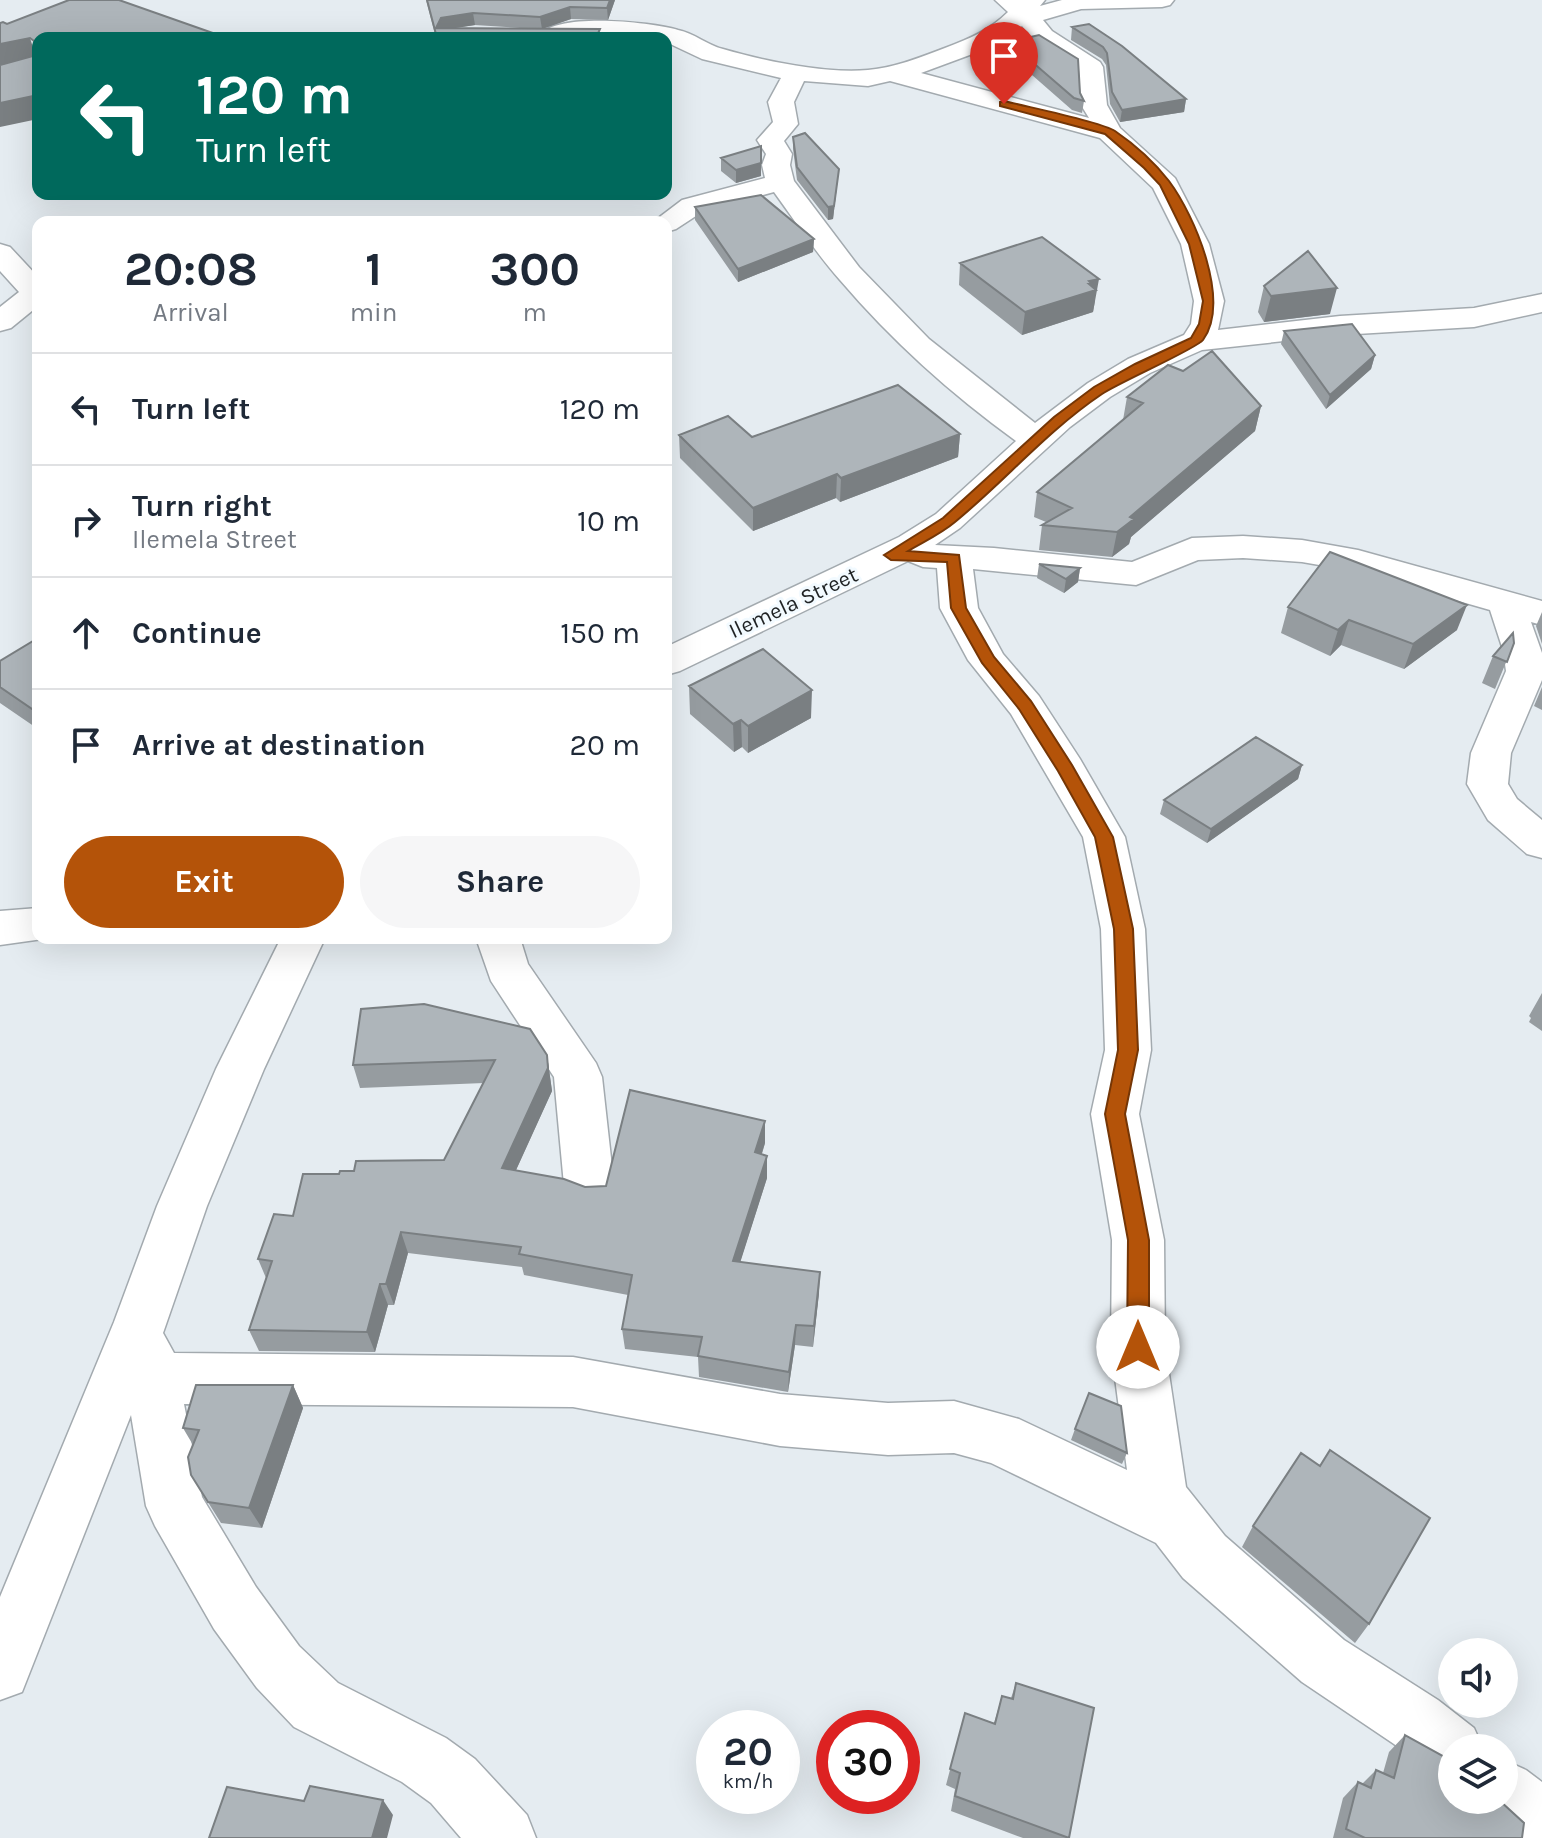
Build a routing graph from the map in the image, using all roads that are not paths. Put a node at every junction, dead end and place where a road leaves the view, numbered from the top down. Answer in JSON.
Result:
{"nodes":[{"id":1,"x":1162,"y":0,"type":"edge"},
{"id":2,"x":1023,"y":7,"type":"edge"},
{"id":3,"x":563,"y":32,"type":"edge"},
{"id":4,"x":663,"y":32,"type":"edge"},
{"id":5,"x":672,"y":36,"type":"edge"},
{"id":6,"x":796,"y":72,"type":"junction"},
{"id":7,"x":894,"y":74,"type":"junction"},
{"id":8,"x":1109,"y":132,"type":"junction"},
{"id":9,"x":780,"y":182,"type":"junction"},
{"id":10,"x":672,"y":219,"type":"edge"},
{"id":11,"x":0,"y":253,"type":"edge"},
{"id":12,"x":32,"y":288,"type":"edge"},
{"id":13,"x":32,"y":298,"type":"edge"},
{"id":14,"x":1542,"y":303,"type":"edge"},
{"id":15,"x":0,"y":322,"type":"edge"},
{"id":16,"x":1196,"y":341,"type":"junction"},
{"id":17,"x":1037,"y":440,"type":"junction"},
{"id":18,"x":891,"y":555,"type":"junction"},
{"id":19,"x":954,"y":558,"type":"junction"},
{"id":20,"x":1505,"y":601,"type":"junction"},
{"id":21,"x":1542,"y":613,"type":"edge"},
{"id":22,"x":672,"y":659,"type":"edge"},
{"id":23,"x":1542,"y":843,"type":"edge"},
{"id":24,"x":32,"y":925,"type":"edge"},
{"id":25,"x":0,"y":928,"type":"edge"},
{"id":26,"x":300,"y":944,"type":"edge"},
{"id":27,"x":500,"y":944,"type":"edge"},
{"id":28,"x":589,"y":1185,"type":"edge"},
{"id":29,"x":141,"y":1322,"type":"junction"},
{"id":30,"x":152,"y":1378,"type":"junction"},
{"id":31,"x":1176,"y":1523,"type":"junction"},
{"id":32,"x":0,"y":1670,"type":"edge"},
{"id":33,"x":1438,"y":1739,"type":"edge"},
{"id":34,"x":1518,"y":1804,"type":"edge"},
{"id":35,"x":1542,"y":1824,"type":"edge"},
{"id":36,"x":504,"y":1838,"type":"edge"}],
"edges":[{"from":1,"to":2,"type":"street"},
{"from":2,"to":7,"type":"street"},
{"from":2,"to":8,"type":"street"},
{"from":3,"to":4,"type":"street"},
{"from":5,"to":6,"type":"street"},
{"from":6,"to":7,"type":"street"},
{"from":6,"to":9,"type":"street"},
{"from":7,"to":8,"type":"street"},
{"from":8,"to":16,"type":"street"},
{"from":9,"to":10,"type":"street"},
{"from":9,"to":17,"type":"street"},
{"from":11,"to":12,"type":"street"},
{"from":13,"to":15,"type":"street"},
{"from":14,"to":16,"type":"street","name":"Ilemela Street"},
{"from":16,"to":17,"type":"street","name":"Ilemela Street"},
{"from":17,"to":18,"type":"street","name":"Ilemela Street"},
{"from":18,"to":19,"type":"street"},
{"from":18,"to":22,"type":"street","name":"Ilemela Street"},
{"from":19,"to":20,"type":"street"},
{"from":19,"to":31,"type":"street"},
{"from":20,"to":21,"type":"street"},
{"from":20,"to":23,"type":"street"},
{"from":24,"to":25,"type":"street"},
{"from":26,"to":29,"type":"street"},
{"from":27,"to":28,"type":"street"},
{"from":29,"to":30,"type":"street"},
{"from":29,"to":32,"type":"street"},
{"from":30,"to":31,"type":"street"},
{"from":30,"to":36,"type":"street"},
{"from":31,"to":33,"type":"street"},
{"from":34,"to":35,"type":"street"}]}
